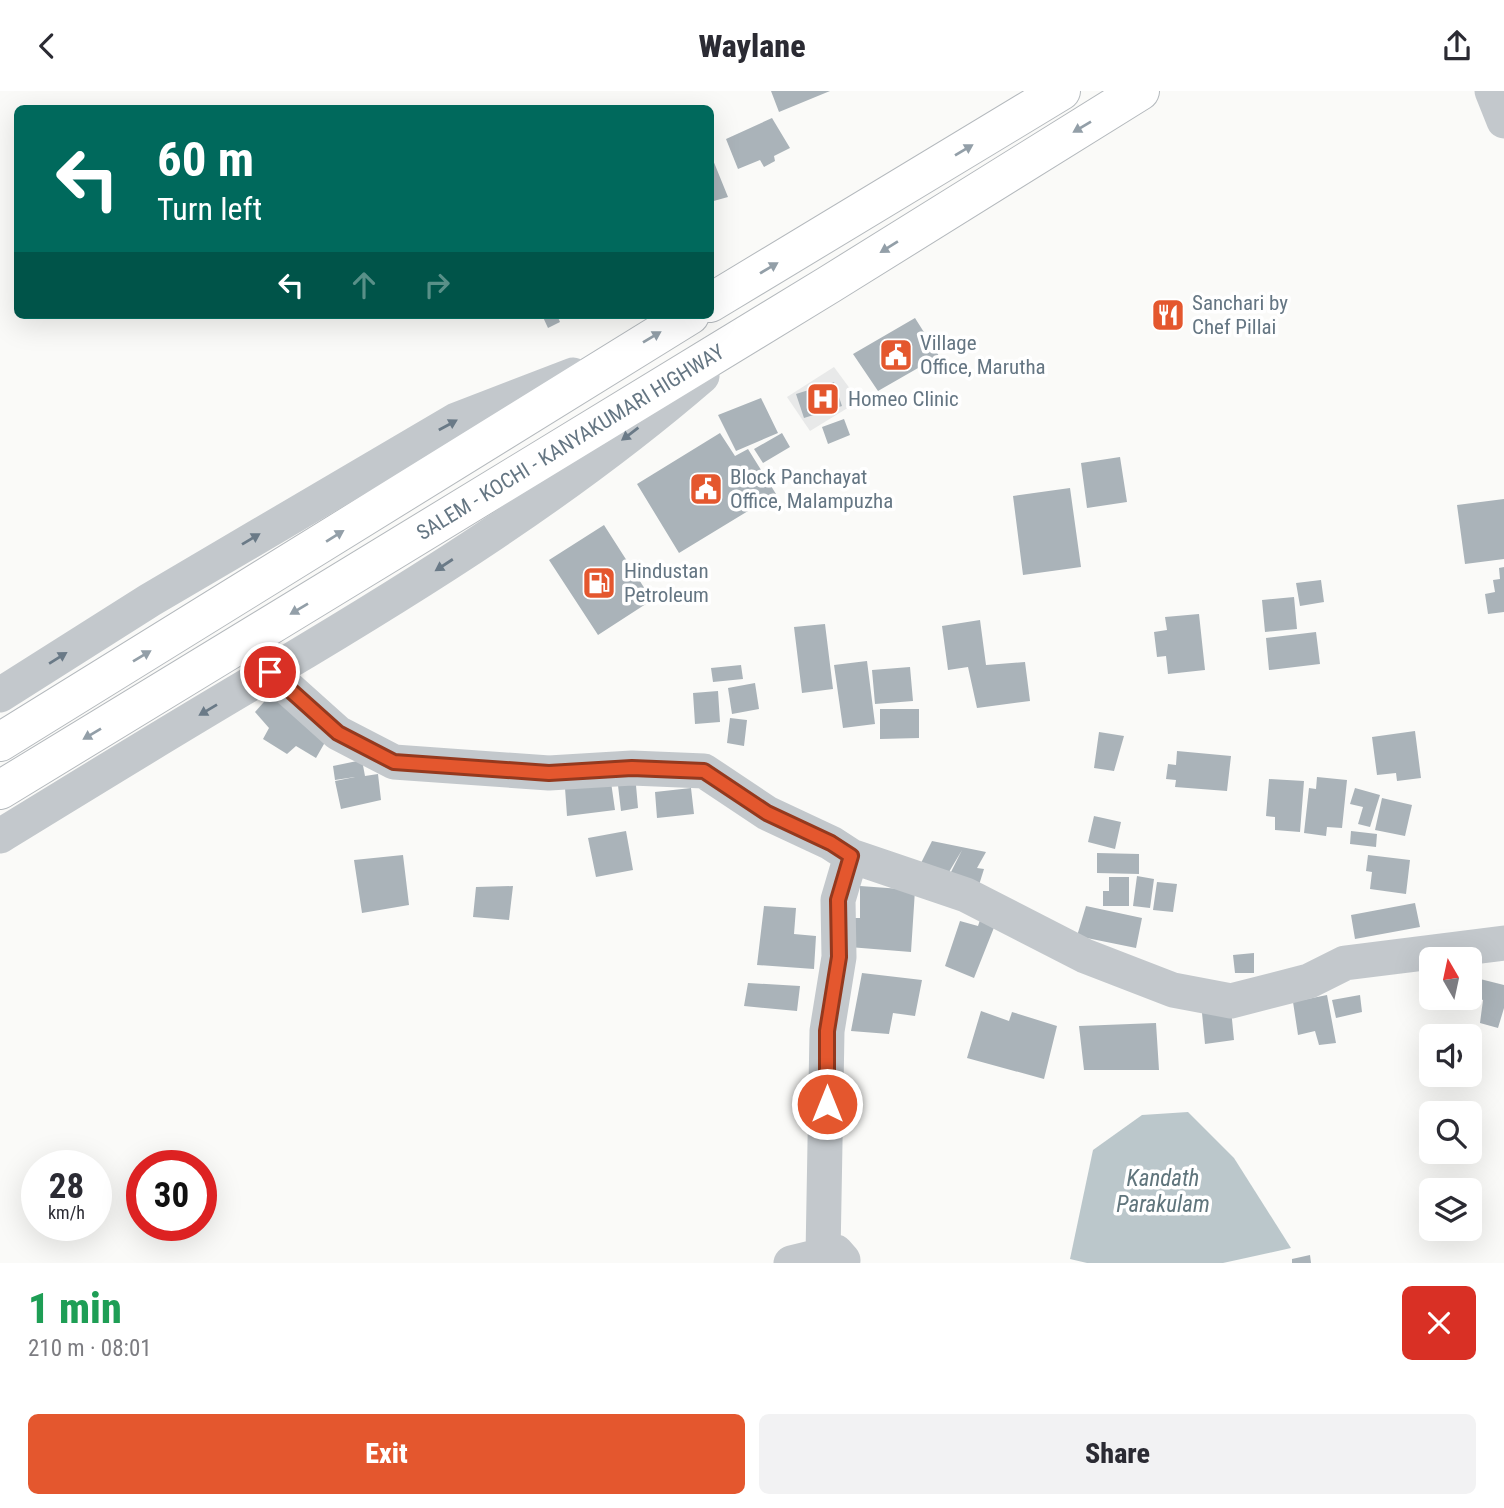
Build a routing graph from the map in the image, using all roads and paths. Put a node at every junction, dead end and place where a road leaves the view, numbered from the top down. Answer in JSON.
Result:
{"nodes":[{"id":1,"x":1061,"y":91,"type":"edge"},
{"id":2,"x":1140,"y":91,"type":"edge"},
{"id":3,"x":1492,"y":91,"type":"edge"},
{"id":4,"x":1504,"y":121,"type":"edge"},
{"id":5,"x":714,"y":301,"type":"edge"},
{"id":6,"x":683,"y":319,"type":"edge"},
{"id":7,"x":758,"y":328,"type":"junction"},
{"id":8,"x":617,"y":358,"type":"junction"},
{"id":9,"x":270,"y":672,"type":"junction"},
{"id":10,"x":0,"y":695,"type":"edge"},
{"id":11,"x":0,"y":743,"type":"edge"},
{"id":12,"x":0,"y":790,"type":"edge"},
{"id":13,"x":0,"y":836,"type":"edge"},
{"id":14,"x":851,"y":856,"type":"junction"},
{"id":15,"x":1504,"y":943,"type":"edge"},
{"id":16,"x":820,"y":1260,"type":"edge"}],
"edges":[{"from":5,"to":1,"type":"highway","one_way":true},
{"from":2,"to":7,"type":"highway","name":"SALEM - KOCHI - KANYAKUMARI HIGHWAY","one_way":true},
{"from":3,"to":4,"type":"street"},
{"from":8,"to":6,"type":"highway","name":"SALEM - KOCHI - KANYAKUMARI HIGHWAY","one_way":true},
{"from":7,"to":9,"type":"street","one_way":true},
{"from":7,"to":12,"type":"highway","name":"SALEM - KOCHI - KANYAKUMARI HIGHWAY","one_way":true},
{"from":10,"to":8,"type":"street","one_way":true},
{"from":11,"to":8,"type":"highway","name":"SALEM - KOCHI - KANYAKUMARI HIGHWAY","one_way":true},
{"from":9,"to":13,"type":"street","one_way":true},
{"from":9,"to":14,"type":"street"},
{"from":14,"to":15,"type":"street"},
{"from":14,"to":16,"type":"street"}]}
